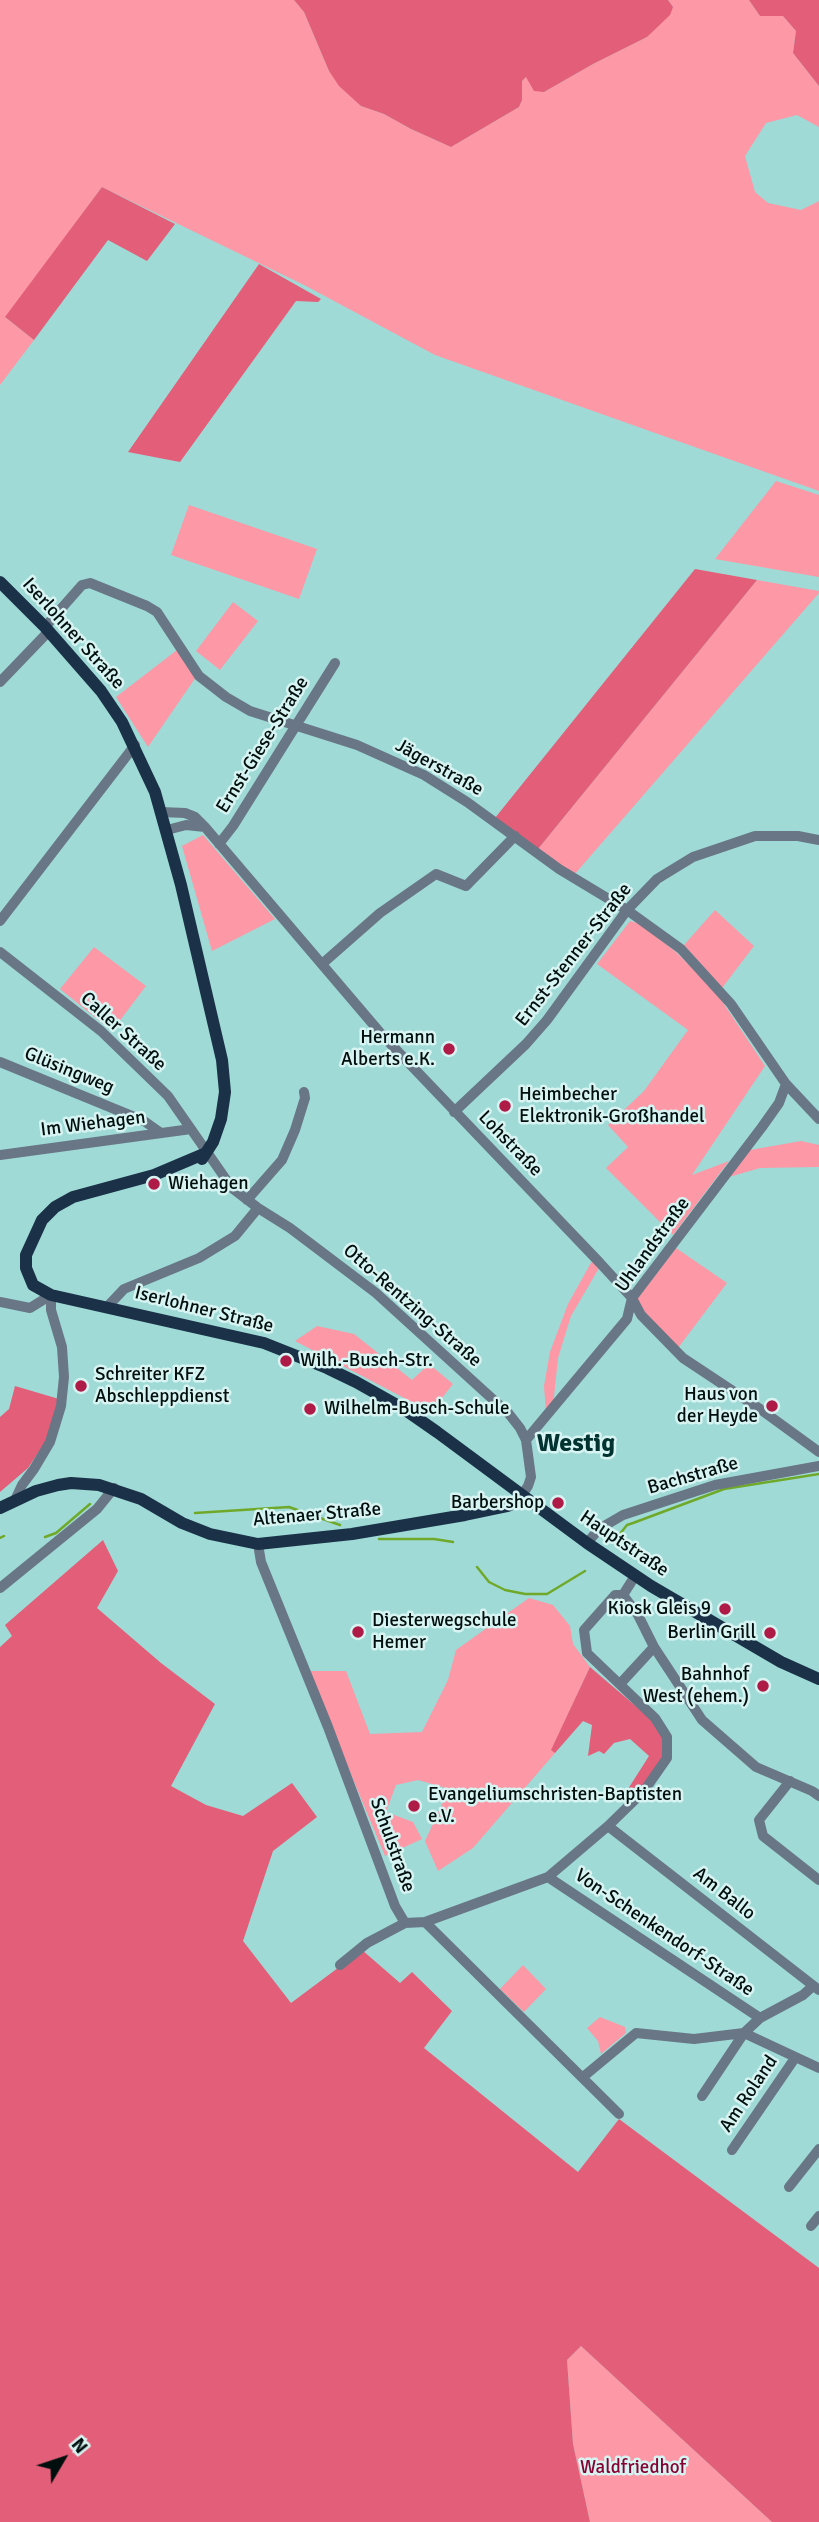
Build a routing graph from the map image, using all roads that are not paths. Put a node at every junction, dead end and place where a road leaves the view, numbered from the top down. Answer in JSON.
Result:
{"nodes":[{"id":1,"x":0,"y":582,"type":"edge"},
{"id":2,"x":47,"y":629,"type":"junction"},
{"id":3,"x":335,"y":663,"type":"dead end"},
{"id":4,"x":0,"y":682,"type":"edge"},
{"id":5,"x":296,"y":724,"type":"junction"},
{"id":6,"x":135,"y":745,"type":"junction"},
{"id":7,"x":162,"y":812,"type":"junction"},
{"id":8,"x":205,"y":827,"type":"junction"},
{"id":9,"x":167,"y":830,"type":"junction"},
{"id":10,"x":515,"y":836,"type":"junction"},
{"id":11,"x":819,"y":840,"type":"edge"},
{"id":12,"x":219,"y":844,"type":"junction"},
{"id":13,"x":627,"y":911,"type":"junction"},
{"id":14,"x":0,"y":921,"type":"edge"},
{"id":15,"x":0,"y":952,"type":"edge"},
{"id":16,"x":322,"y":964,"type":"junction"},
{"id":17,"x":0,"y":1062,"type":"edge"},
{"id":18,"x":786,"y":1084,"type":"junction"},
{"id":19,"x":304,"y":1092,"type":"dead end"},
{"id":20,"x":454,"y":1112,"type":"junction"},
{"id":21,"x":819,"y":1119,"type":"edge"},
{"id":22,"x":191,"y":1129,"type":"junction"},
{"id":23,"x":161,"y":1133,"type":"junction"},
{"id":24,"x":206,"y":1153,"type":"junction"},
{"id":25,"x":0,"y":1155,"type":"edge"},
{"id":26,"x":247,"y":1200,"type":"junction"},
{"id":27,"x":258,"y":1209,"type":"junction"},
{"id":28,"x":51,"y":1295,"type":"junction"},
{"id":29,"x":632,"y":1298,"type":"junction"},
{"id":30,"x":0,"y":1303,"type":"edge"},
{"id":31,"x":107,"y":1307,"type":"junction"},
{"id":32,"x":526,"y":1440,"type":"junction"},
{"id":33,"x":819,"y":1452,"type":"edge"},
{"id":34,"x":819,"y":1465,"type":"edge"},
{"id":35,"x":114,"y":1488,"type":"junction"},
{"id":36,"x":522,"y":1495,"type":"junction"},
{"id":37,"x":15,"y":1500,"type":"junction"},
{"id":38,"x":0,"y":1508,"type":"edge"},
{"id":39,"x":587,"y":1543,"type":"junction"},
{"id":40,"x":258,"y":1544,"type":"junction"},
{"id":41,"x":635,"y":1576,"type":"junction"},
{"id":42,"x":0,"y":1588,"type":"edge"},
{"id":43,"x":623,"y":1595,"type":"junction"},
{"id":44,"x":654,"y":1647,"type":"junction"},
{"id":45,"x":819,"y":1679,"type":"edge"},
{"id":46,"x":620,"y":1684,"type":"junction"},
{"id":47,"x":790,"y":1781,"type":"junction"},
{"id":48,"x":819,"y":1797,"type":"edge"},
{"id":49,"x":608,"y":1826,"type":"junction"},
{"id":50,"x":548,"y":1877,"type":"junction"},
{"id":51,"x":819,"y":1880,"type":"edge"},
{"id":52,"x":425,"y":1922,"type":"junction"},
{"id":53,"x":405,"y":1923,"type":"junction"},
{"id":54,"x":340,"y":1965,"type":"dead end"},
{"id":55,"x":816,"y":1988,"type":"edge"},
{"id":56,"x":760,"y":2018,"type":"junction"},
{"id":57,"x":744,"y":2033,"type":"junction"},
{"id":58,"x":794,"y":2058,"type":"junction"},
{"id":59,"x":819,"y":2068,"type":"edge"},
{"id":60,"x":583,"y":2077,"type":"junction"},
{"id":61,"x":702,"y":2096,"type":"dead end"},
{"id":62,"x":619,"y":2114,"type":"dead end"},
{"id":63,"x":819,"y":2149,"type":"edge"},
{"id":64,"x":732,"y":2150,"type":"dead end"},
{"id":65,"x":789,"y":2187,"type":"dead end"},
{"id":66,"x":819,"y":2216,"type":"edge"},
{"id":67,"x":811,"y":2226,"type":"dead end"}],
"edges":[{"from":1,"to":2,"type":"main road","name":"Iserlohner Straße"},
{"from":2,"to":4,"type":"street"},
{"from":2,"to":5,"type":"street","name":"Jägerstraße"},
{"from":2,"to":6,"type":"main road","name":"Iserlohner Straße"},
{"from":3,"to":5,"type":"street","name":"Ernst-Giese-Straße"},
{"from":5,"to":10,"type":"street","name":"Jägerstraße"},
{"from":5,"to":12,"type":"street","name":"Ernst-Giese-Straße"},
{"from":6,"to":7,"type":"main road","name":"Iserlohner Straße"},
{"from":6,"to":14,"type":"street"},
{"from":7,"to":8,"type":"street","name":"Lohstraße"},
{"from":7,"to":9,"type":"main road","name":"Iserlohner Straße"},
{"from":8,"to":9,"type":"street"},
{"from":8,"to":12,"type":"street","name":"Lohstraße"},
{"from":9,"to":24,"type":"main road","name":"Iserlohner Straße"},
{"from":10,"to":13,"type":"street","name":"Jägerstraße"},
{"from":10,"to":16,"type":"street"},
{"from":11,"to":13,"type":"street","name":"Ernst-Stenner-Straße"},
{"from":12,"to":16,"type":"street","name":"Lohstraße"},
{"from":13,"to":18,"type":"street","name":"Jägerstraße"},
{"from":13,"to":20,"type":"street","name":"Ernst-Stenner-Straße"},
{"from":15,"to":22,"type":"street","name":"Caller Straße"},
{"from":16,"to":20,"type":"street","name":"Lohstraße"},
{"from":17,"to":23,"type":"street","name":"Glüsingweg"},
{"from":18,"to":21,"type":"street","name":"Jägerstraße"},
{"from":18,"to":29,"type":"street","name":"Uhlandstraße"},
{"from":19,"to":26,"type":"street"},
{"from":20,"to":29,"type":"street","name":"Lohstraße"},
{"from":22,"to":23,"type":"street","name":"Im Wiehagen"},
{"from":22,"to":24,"type":"street","name":"Caller Straße"},
{"from":23,"to":25,"type":"street","name":"Im Wiehagen"},
{"from":24,"to":26,"type":"street","name":"Otto-Rentzing-Straße"},
{"from":24,"to":28,"type":"main road"},
{"from":26,"to":27,"type":"street","name":"Otto-Rentzing-Straße"},
{"from":27,"to":31,"type":"street"},
{"from":27,"to":32,"type":"street","name":"Otto-Rentzing-Straße"},
{"from":28,"to":30,"type":"street"},
{"from":28,"to":31,"type":"main road","name":"Iserlohner Straße"},
{"from":28,"to":37,"type":"street"},
{"from":29,"to":32,"type":"street","name":"Uhlandstraße"},
{"from":29,"to":33,"type":"street","name":"Lohstraße"},
{"from":31,"to":36,"type":"main road","name":"Iserlohner Straße"},
{"from":32,"to":36,"type":"street"},
{"from":34,"to":39,"type":"street","name":"Bachstraße"},
{"from":35,"to":37,"type":"main road","name":"Altenaer Straße"},
{"from":35,"to":40,"type":"main road","name":"Altenaer Straße"},
{"from":35,"to":42,"type":"street"},
{"from":36,"to":39,"type":"main road","name":"Hauptstraße"},
{"from":36,"to":40,"type":"main road","name":"Altenaer Straße"},
{"from":37,"to":38,"type":"main road","name":"Altenaer Straße"},
{"from":39,"to":41,"type":"main road","name":"Hauptstraße"},
{"from":40,"to":53,"type":"street","name":"Schulstraße"},
{"from":41,"to":43,"type":"street"},
{"from":41,"to":45,"type":"main road","name":"Hauptstraße"},
{"from":43,"to":44,"type":"street"},
{"from":43,"to":46,"type":"street"},
{"from":44,"to":46,"type":"street"},
{"from":44,"to":47,"type":"street"},
{"from":46,"to":49,"type":"street"},
{"from":47,"to":48,"type":"street"},
{"from":47,"to":51,"type":"street"},
{"from":49,"to":50,"type":"street"},
{"from":49,"to":55,"type":"street","name":"Am Ballo"},
{"from":50,"to":52,"type":"street","name":"Schulstraße"},
{"from":50,"to":56,"type":"street","name":"Von-Schenkendorf-Straße"},
{"from":52,"to":53,"type":"street","name":"Schulstraße"},
{"from":52,"to":60,"type":"street"},
{"from":53,"to":54,"type":"street"},
{"from":55,"to":56,"type":"street","name":"Am Roland"},
{"from":56,"to":57,"type":"street","name":"Am Roland"},
{"from":57,"to":58,"type":"street","name":"Am Roland"},
{"from":57,"to":60,"type":"street","name":"Am Roland"},
{"from":57,"to":61,"type":"street","name":"Am Roland"},
{"from":58,"to":59,"type":"street","name":"Am Roland"},
{"from":58,"to":64,"type":"street","name":"Am Roland"},
{"from":60,"to":62,"type":"street"},
{"from":63,"to":65,"type":"street"},
{"from":66,"to":67,"type":"street"}]}
